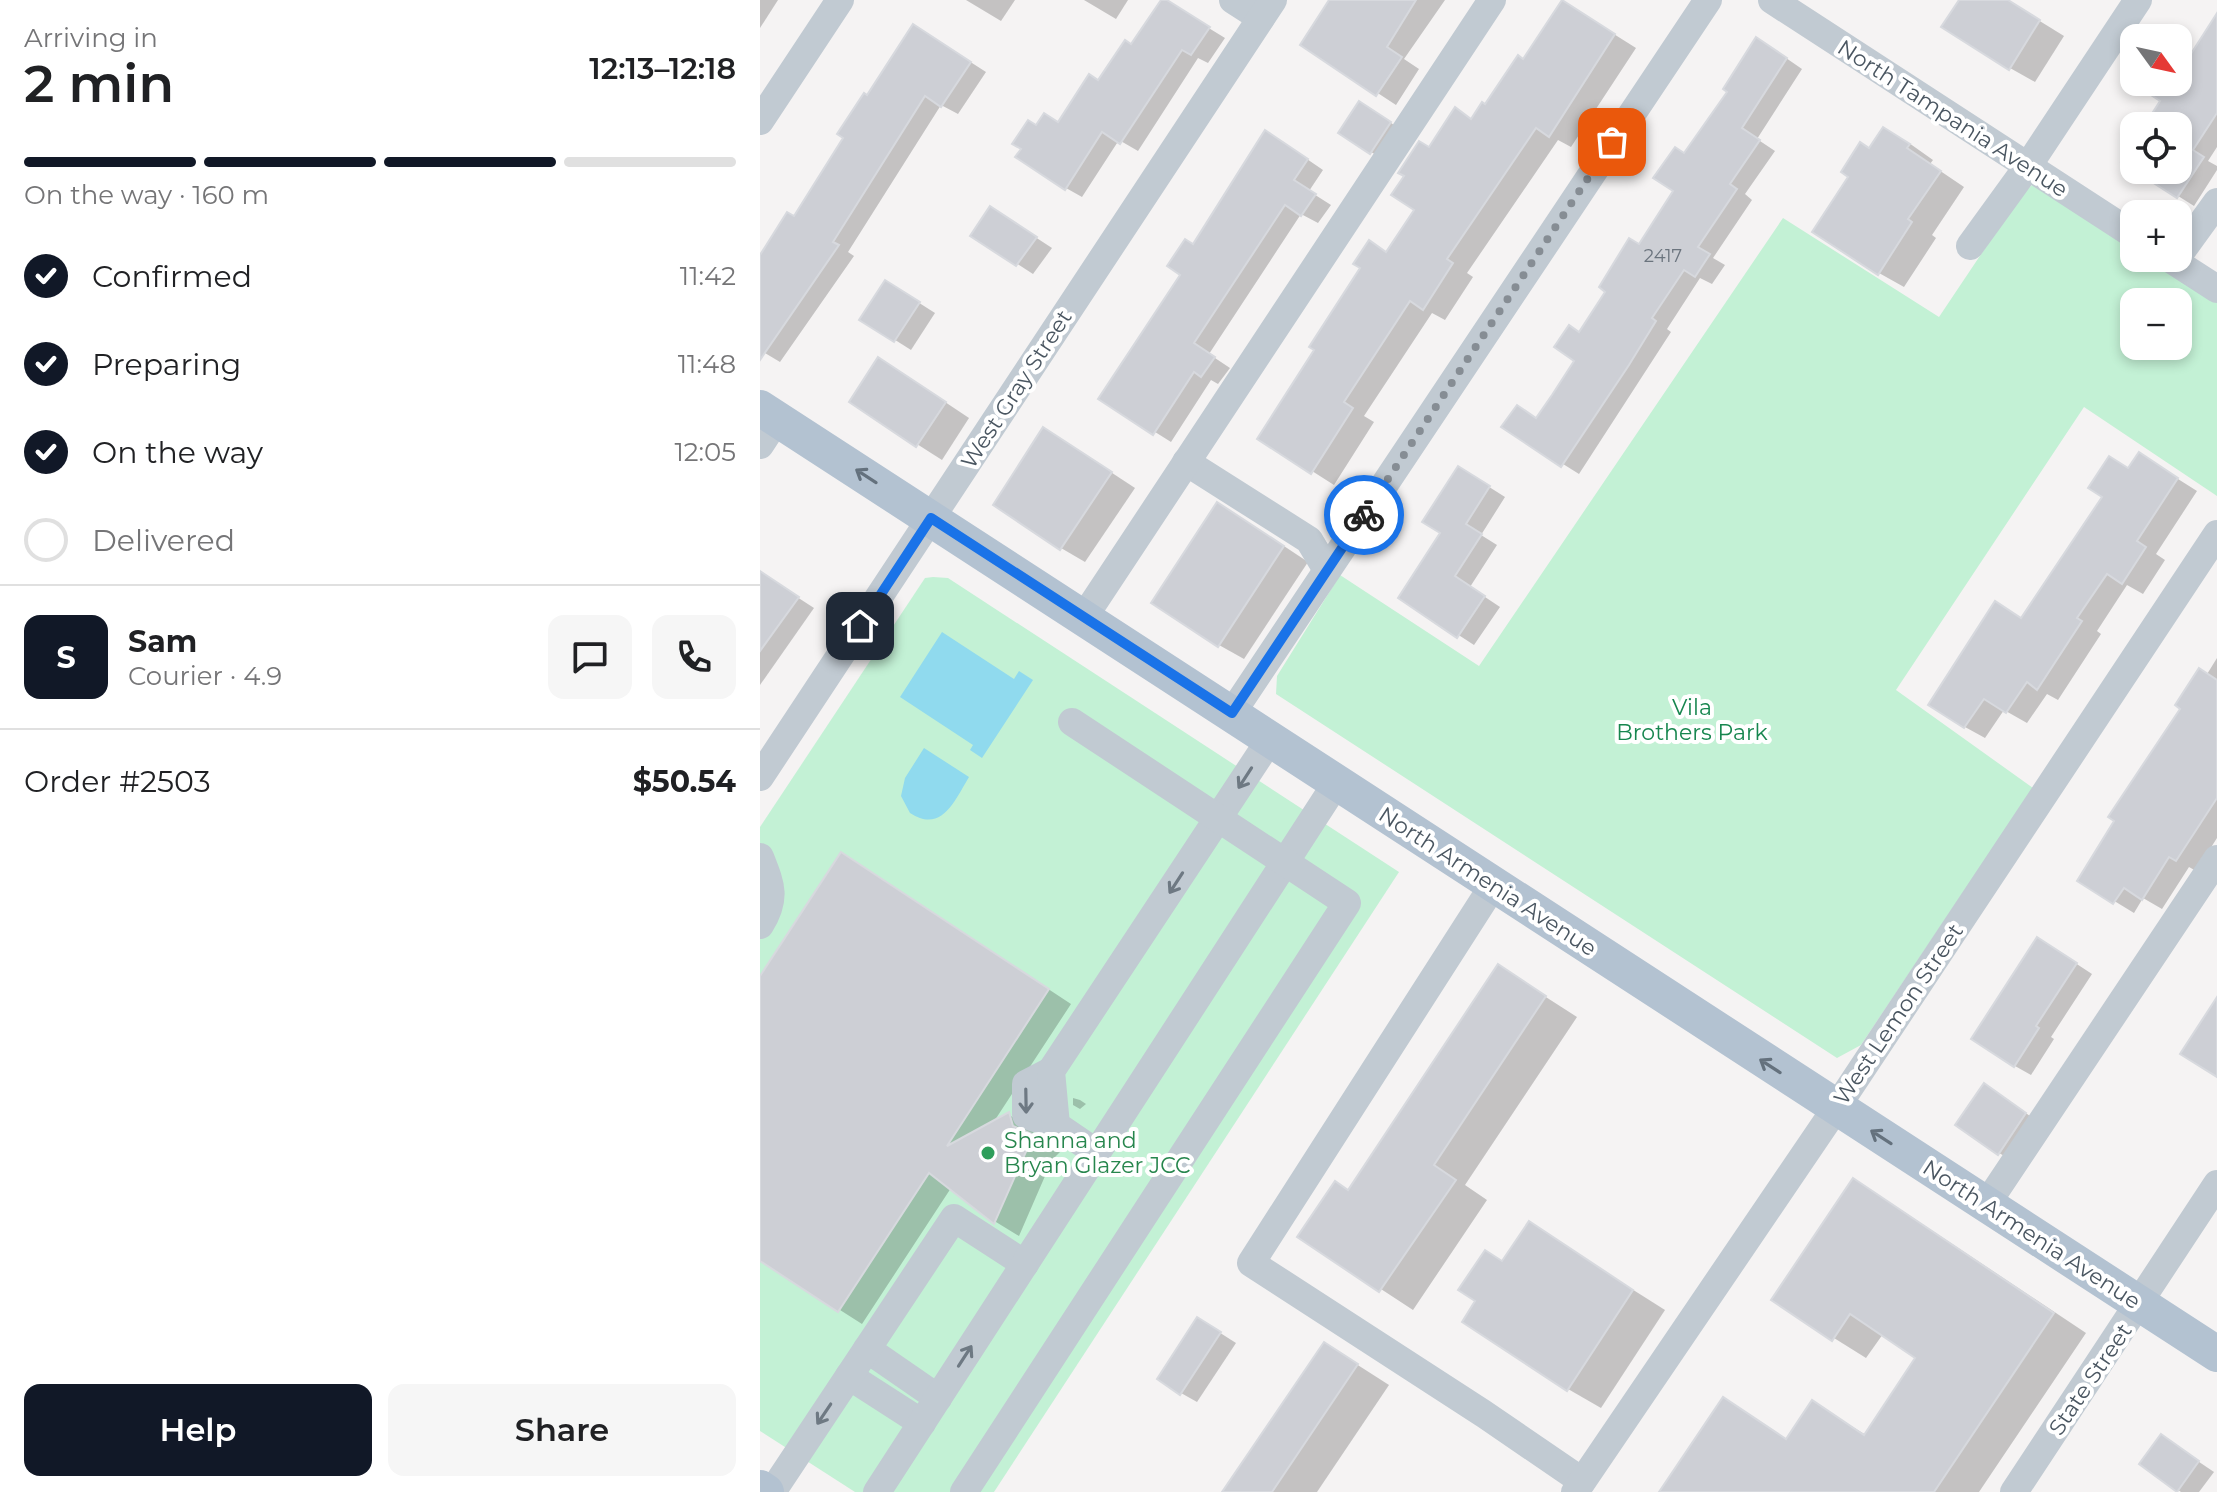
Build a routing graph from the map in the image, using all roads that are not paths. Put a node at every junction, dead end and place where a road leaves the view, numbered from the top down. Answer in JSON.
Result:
{"nodes":[{"id":1,"x":840,"y":0,"type":"edge"},
{"id":2,"x":1233,"y":0,"type":"edge"},
{"id":3,"x":1492,"y":0,"type":"edge"},
{"id":4,"x":1708,"y":0,"type":"edge"},
{"id":5,"x":1772,"y":0,"type":"edge"},
{"id":6,"x":2138,"y":0,"type":"edge"},
{"id":7,"x":1267,"y":9,"type":"edge"},
{"id":8,"x":760,"y":121,"type":"edge"},
{"id":9,"x":2028,"y":166,"type":"junction"},
{"id":10,"x":2217,"y":202,"type":"edge"},
{"id":11,"x":2120,"y":226,"type":"edge"},
{"id":12,"x":2192,"y":235,"type":"edge"},
{"id":13,"x":1970,"y":246,"type":"dead end"},
{"id":14,"x":2192,"y":271,"type":"edge"},
{"id":15,"x":2217,"y":289,"type":"edge"},
{"id":16,"x":766,"y":424,"type":"edge"},
{"id":17,"x":1186,"y":462,"type":"junction"},
{"id":18,"x":931,"y":518,"type":"junction"},
{"id":19,"x":2217,"y":534,"type":"edge"},
{"id":20,"x":1327,"y":570,"type":"junction"},
{"id":21,"x":1084,"y":617,"type":"junction"},
{"id":22,"x":1232,"y":713,"type":"junction"},
{"id":23,"x":1072,"y":722,"type":"dead end"},
{"id":24,"x":1271,"y":738,"type":"junction"},
{"id":25,"x":760,"y":777,"type":"edge"},
{"id":26,"x":1337,"y":782,"type":"junction"},
{"id":27,"x":1219,"y":818,"type":"junction"},
{"id":28,"x":760,"y":857,"type":"edge"},
{"id":29,"x":2217,"y":859,"type":"edge"},
{"id":30,"x":1286,"y":863,"type":"junction"},
{"id":31,"x":1494,"y":884,"type":"junction"},
{"id":32,"x":760,"y":925,"type":"edge"},
{"id":33,"x":1836,"y":1108,"type":"junction"},
{"id":34,"x":1097,"y":1153,"type":"junction"},
{"id":35,"x":2217,"y":1184,"type":"edge"},
{"id":36,"x":1986,"y":1205,"type":"junction"},
{"id":37,"x":1025,"y":1264,"type":"junction"},
{"id":38,"x":2140,"y":1304,"type":"junction"},
{"id":39,"x":867,"y":1349,"type":"junction"},
{"id":40,"x":2217,"y":1354,"type":"edge"},
{"id":41,"x":849,"y":1376,"type":"junction"},
{"id":42,"x":938,"y":1398,"type":"junction"},
{"id":43,"x":922,"y":1423,"type":"junction"},
{"id":44,"x":1579,"y":1487,"type":"edge"},
{"id":45,"x":760,"y":1488,"type":"edge"},
{"id":46,"x":766,"y":1492,"type":"edge"},
{"id":47,"x":772,"y":1492,"type":"edge"},
{"id":48,"x":877,"y":1492,"type":"edge"},
{"id":49,"x":964,"y":1492,"type":"edge"},
{"id":50,"x":2014,"y":1492,"type":"edge"}],
"edges":[{"from":1,"to":8,"type":"street"},
{"from":2,"to":7,"type":"street"},
{"from":3,"to":17,"type":"street"},
{"from":4,"to":20,"type":"street"},
{"from":5,"to":9,"type":"street","name":"North Tampania Avenue"},
{"from":6,"to":9,"type":"street"},
{"from":7,"to":18,"type":"street","name":"West Gray Street"},
{"from":9,"to":11,"type":"street","name":"North Tampania Avenue"},
{"from":9,"to":13,"type":"street"},
{"from":10,"to":12,"type":"street"},
{"from":14,"to":15,"type":"street"},
{"from":18,"to":16,"type":"main road","name":"North Armenia Avenue","one_way":true},
{"from":17,"to":20,"type":"street"},
{"from":17,"to":21,"type":"street"},
{"from":18,"to":21,"type":"main road","name":"North Armenia Avenue"},
{"from":18,"to":25,"type":"street","name":"West Gray Street"},
{"from":19,"to":33,"type":"street","name":"West Lemon Street"},
{"from":20,"to":22,"type":"street"},
{"from":21,"to":22,"type":"main road","name":"North Armenia Avenue"},
{"from":22,"to":24,"type":"main road","name":"North Armenia Avenue"},
{"from":23,"to":27,"type":"street"},
{"from":24,"to":26,"type":"main road","name":"North Armenia Avenue"},
{"from":24,"to":27,"type":"street","one_way":true},
{"from":26,"to":30,"type":"street"},
{"from":26,"to":31,"type":"main road","name":"North Armenia Avenue"},
{"from":27,"to":30,"type":"street"},
{"from":27,"to":34,"type":"street","one_way":true},
{"from":28,"to":32,"type":"street"},
{"from":29,"to":36,"type":"street"},
{"from":30,"to":34,"type":"street"},
{"from":30,"to":49,"type":"street"},
{"from":33,"to":31,"type":"main road","name":"North Armenia Avenue","one_way":true},
{"from":31,"to":44,"type":"street"},
{"from":36,"to":33,"type":"main road","name":"North Armenia Avenue","one_way":true},
{"from":33,"to":44,"type":"street","name":"West Lemon Street"},
{"from":34,"to":37,"type":"street"},
{"from":35,"to":38,"type":"street","name":"State Street"},
{"from":36,"to":38,"type":"main road","name":"North Armenia Avenue"},
{"from":37,"to":39,"type":"street"},
{"from":42,"to":37,"type":"street","one_way":true},
{"from":38,"to":40,"type":"main road","name":"North Armenia Avenue"},
{"from":38,"to":50,"type":"street","name":"State Street"},
{"from":39,"to":41,"type":"street"},
{"from":39,"to":42,"type":"street"},
{"from":41,"to":43,"type":"street"},
{"from":41,"to":47,"type":"street","one_way":true},
{"from":42,"to":43,"type":"street"},
{"from":43,"to":48,"type":"street"},
{"from":45,"to":46,"type":"main road"}]}
